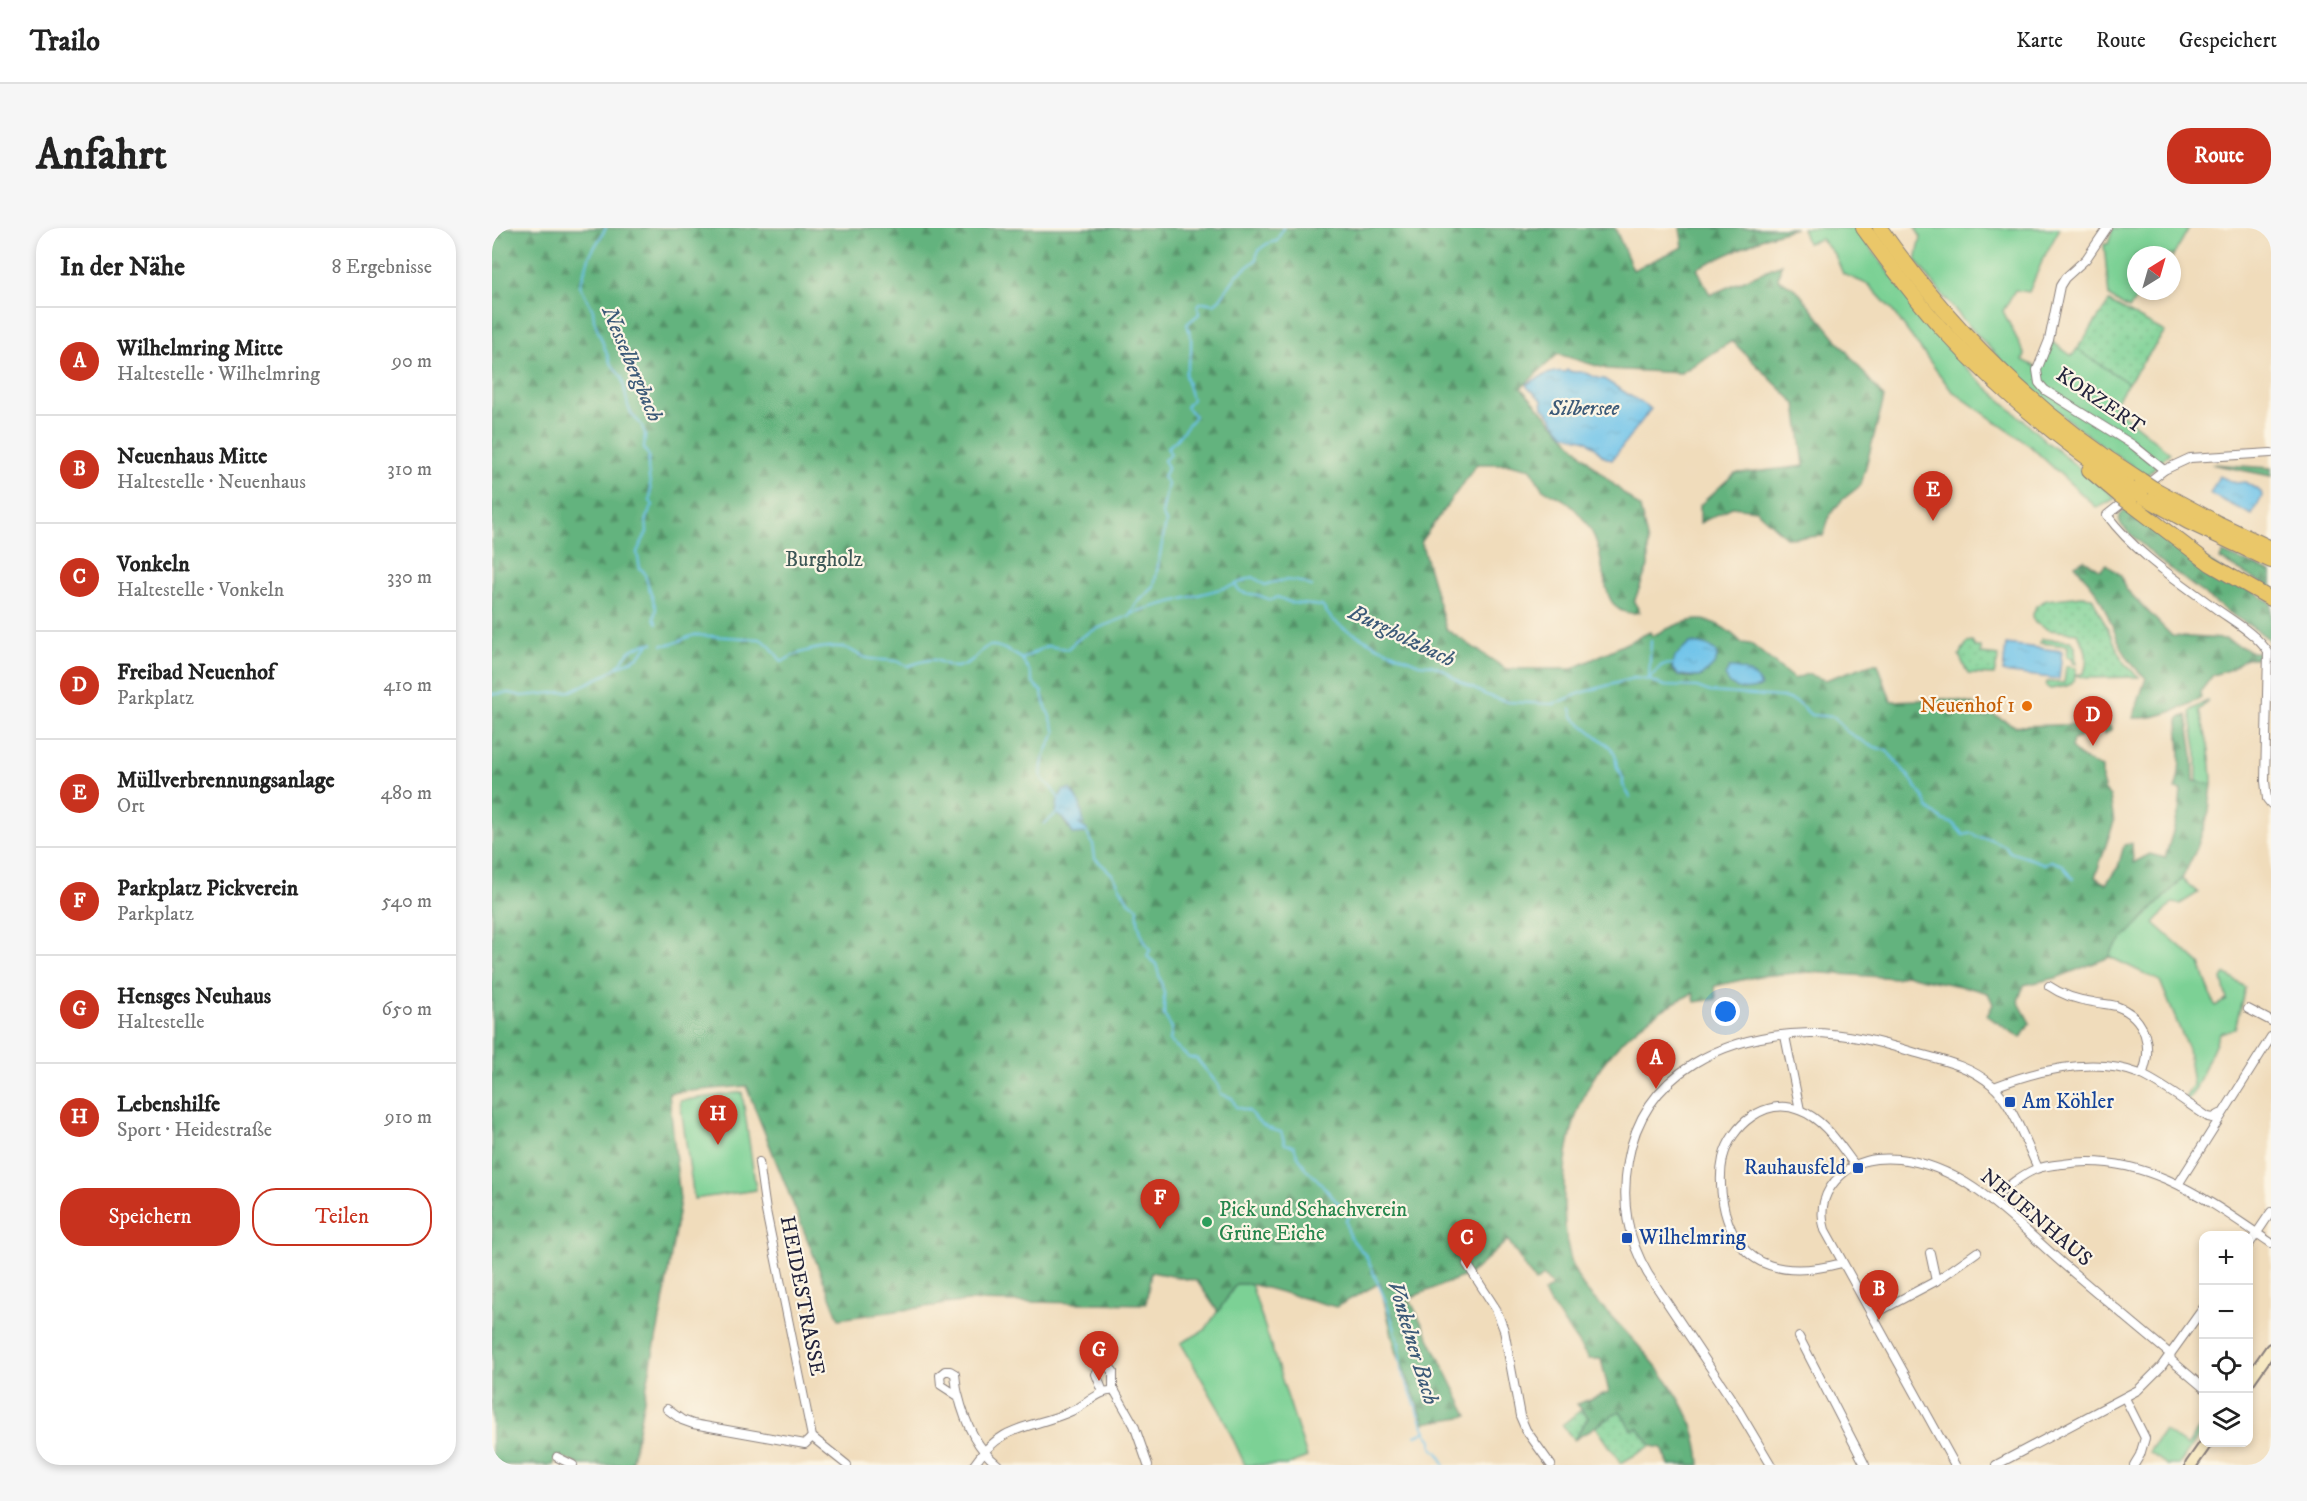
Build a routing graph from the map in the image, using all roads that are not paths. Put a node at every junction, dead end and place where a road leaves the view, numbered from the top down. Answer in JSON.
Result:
{"nodes":[{"id":1,"x":1863,"y":228,"type":"edge"},
{"id":2,"x":1880,"y":228,"type":"edge"},
{"id":3,"x":2107,"y":228,"type":"edge"},
{"id":4,"x":2271,"y":455,"type":"edge"},
{"id":5,"x":2164,"y":470,"type":"junction"},
{"id":6,"x":2136,"y":492,"type":"junction"},
{"id":7,"x":2271,"y":548,"type":"edge"},
{"id":8,"x":2271,"y":561,"type":"edge"},
{"id":9,"x":2271,"y":599,"type":"edge"},
{"id":10,"x":2271,"y":804,"type":"edge"},
{"id":11,"x":2049,"y":986,"type":"dead end"},
{"id":12,"x":2248,"y":1009,"type":"dead end"},
{"id":13,"x":2271,"y":1021,"type":"edge"},
{"id":14,"x":1785,"y":1036,"type":"junction"},
{"id":15,"x":2271,"y":1037,"type":"edge"},
{"id":16,"x":2142,"y":1075,"type":"junction"},
{"id":17,"x":1994,"y":1087,"type":"junction"},
{"id":18,"x":1800,"y":1110,"type":"junction"},
{"id":19,"x":2220,"y":1114,"type":"junction"},
{"id":20,"x":759,"y":1162,"type":"dead end"},
{"id":21,"x":1854,"y":1164,"type":"junction"},
{"id":22,"x":2038,"y":1168,"type":"junction"},
{"id":23,"x":2179,"y":1183,"type":"junction"},
{"id":24,"x":1991,"y":1201,"type":"junction"},
{"id":25,"x":2271,"y":1212,"type":"edge"},
{"id":26,"x":2258,"y":1233,"type":"junction"},
{"id":27,"x":2253,"y":1240,"type":"edge"},
{"id":28,"x":2271,"y":1243,"type":"edge"},
{"id":29,"x":1977,"y":1252,"type":"dead end"},
{"id":30,"x":1930,"y":1253,"type":"dead end"},
{"id":31,"x":1842,"y":1263,"type":"junction"},
{"id":32,"x":1467,"y":1264,"type":"dead end"},
{"id":33,"x":1936,"y":1281,"type":"junction"},
{"id":34,"x":2199,"y":1314,"type":"edge"},
{"id":35,"x":1872,"y":1315,"type":"junction"},
{"id":36,"x":1799,"y":1337,"type":"dead end"},
{"id":37,"x":2271,"y":1349,"type":"edge"},
{"id":38,"x":2170,"y":1354,"type":"junction"},
{"id":39,"x":2253,"y":1375,"type":"edge"},
{"id":40,"x":2199,"y":1384,"type":"edge"},
{"id":41,"x":1114,"y":1391,"type":"junction"},
{"id":42,"x":1103,"y":1392,"type":"junction"},
{"id":43,"x":958,"y":1396,"type":"dead end"},
{"id":44,"x":2125,"y":1398,"type":"junction"},
{"id":45,"x":667,"y":1409,"type":"dead end"},
{"id":46,"x":812,"y":1437,"type":"junction"},
{"id":47,"x":2203,"y":1447,"type":"edge"},
{"id":48,"x":983,"y":1451,"type":"junction"},
{"id":49,"x":557,"y":1457,"type":"dead end"},
{"id":50,"x":573,"y":1465,"type":"edge"},
{"id":51,"x":847,"y":1465,"type":"edge"},
{"id":52,"x":974,"y":1465,"type":"edge"},
{"id":53,"x":998,"y":1465,"type":"edge"},
{"id":54,"x":1148,"y":1465,"type":"edge"},
{"id":55,"x":1551,"y":1465,"type":"edge"},
{"id":56,"x":1771,"y":1465,"type":"edge"},
{"id":57,"x":1864,"y":1465,"type":"edge"},
{"id":58,"x":1955,"y":1465,"type":"edge"},
{"id":59,"x":1996,"y":1465,"type":"edge"},
{"id":60,"x":2134,"y":1465,"type":"edge"},
{"id":61,"x":2191,"y":1465,"type":"edge"}],
"edges":[{"from":1,"to":6,"type":"highway"},
{"from":2,"to":6,"type":"highway"},
{"from":3,"to":5,"type":"street","name":"KORZERT"},
{"from":4,"to":5,"type":"street"},
{"from":5,"to":10,"type":"street"},
{"from":6,"to":7,"type":"highway"},
{"from":6,"to":8,"type":"highway"},
{"from":6,"to":9,"type":"highway"},
{"from":11,"to":16,"type":"street"},
{"from":12,"to":13,"type":"street"},
{"from":14,"to":17,"type":"street"},
{"from":14,"to":18,"type":"street"},
{"from":14,"to":56,"type":"street"},
{"from":15,"to":19,"type":"street"},
{"from":16,"to":17,"type":"street"},
{"from":16,"to":19,"type":"street"},
{"from":17,"to":22,"type":"street"},
{"from":18,"to":21,"type":"street"},
{"from":18,"to":31,"type":"street"},
{"from":19,"to":23,"type":"street"},
{"from":20,"to":46,"type":"street","name":"HEIDESTRASSE"},
{"from":21,"to":24,"type":"street","name":"NEUENHAUS"},
{"from":21,"to":31,"type":"street"},
{"from":22,"to":23,"type":"street"},
{"from":22,"to":24,"type":"street"},
{"from":23,"to":26,"type":"street"},
{"from":24,"to":38,"type":"street","name":"NEUENHAUS"},
{"from":25,"to":26,"type":"street"},
{"from":26,"to":27,"type":"street"},
{"from":26,"to":28,"type":"street"},
{"from":29,"to":33,"type":"street"},
{"from":30,"to":33,"type":"street"},
{"from":31,"to":35,"type":"street"},
{"from":32,"to":55,"type":"street"},
{"from":33,"to":35,"type":"street"},
{"from":34,"to":38,"type":"street"},
{"from":35,"to":58,"type":"street"},
{"from":36,"to":57,"type":"street"},
{"from":37,"to":39,"type":"main road"},
{"from":38,"to":40,"type":"street","name":"NEUENHAUS"},
{"from":38,"to":44,"type":"street"},
{"from":41,"to":42,"type":"street"},
{"from":41,"to":42,"type":"street"},
{"from":41,"to":54,"type":"street"},
{"from":42,"to":48,"type":"street"},
{"from":43,"to":48,"type":"street"},
{"from":44,"to":59,"type":"street"},
{"from":44,"to":60,"type":"street"},
{"from":45,"to":46,"type":"street"},
{"from":46,"to":51,"type":"street"},
{"from":47,"to":61,"type":"main road"},
{"from":48,"to":52,"type":"street"},
{"from":48,"to":53,"type":"street"},
{"from":49,"to":50,"type":"street"}]}
